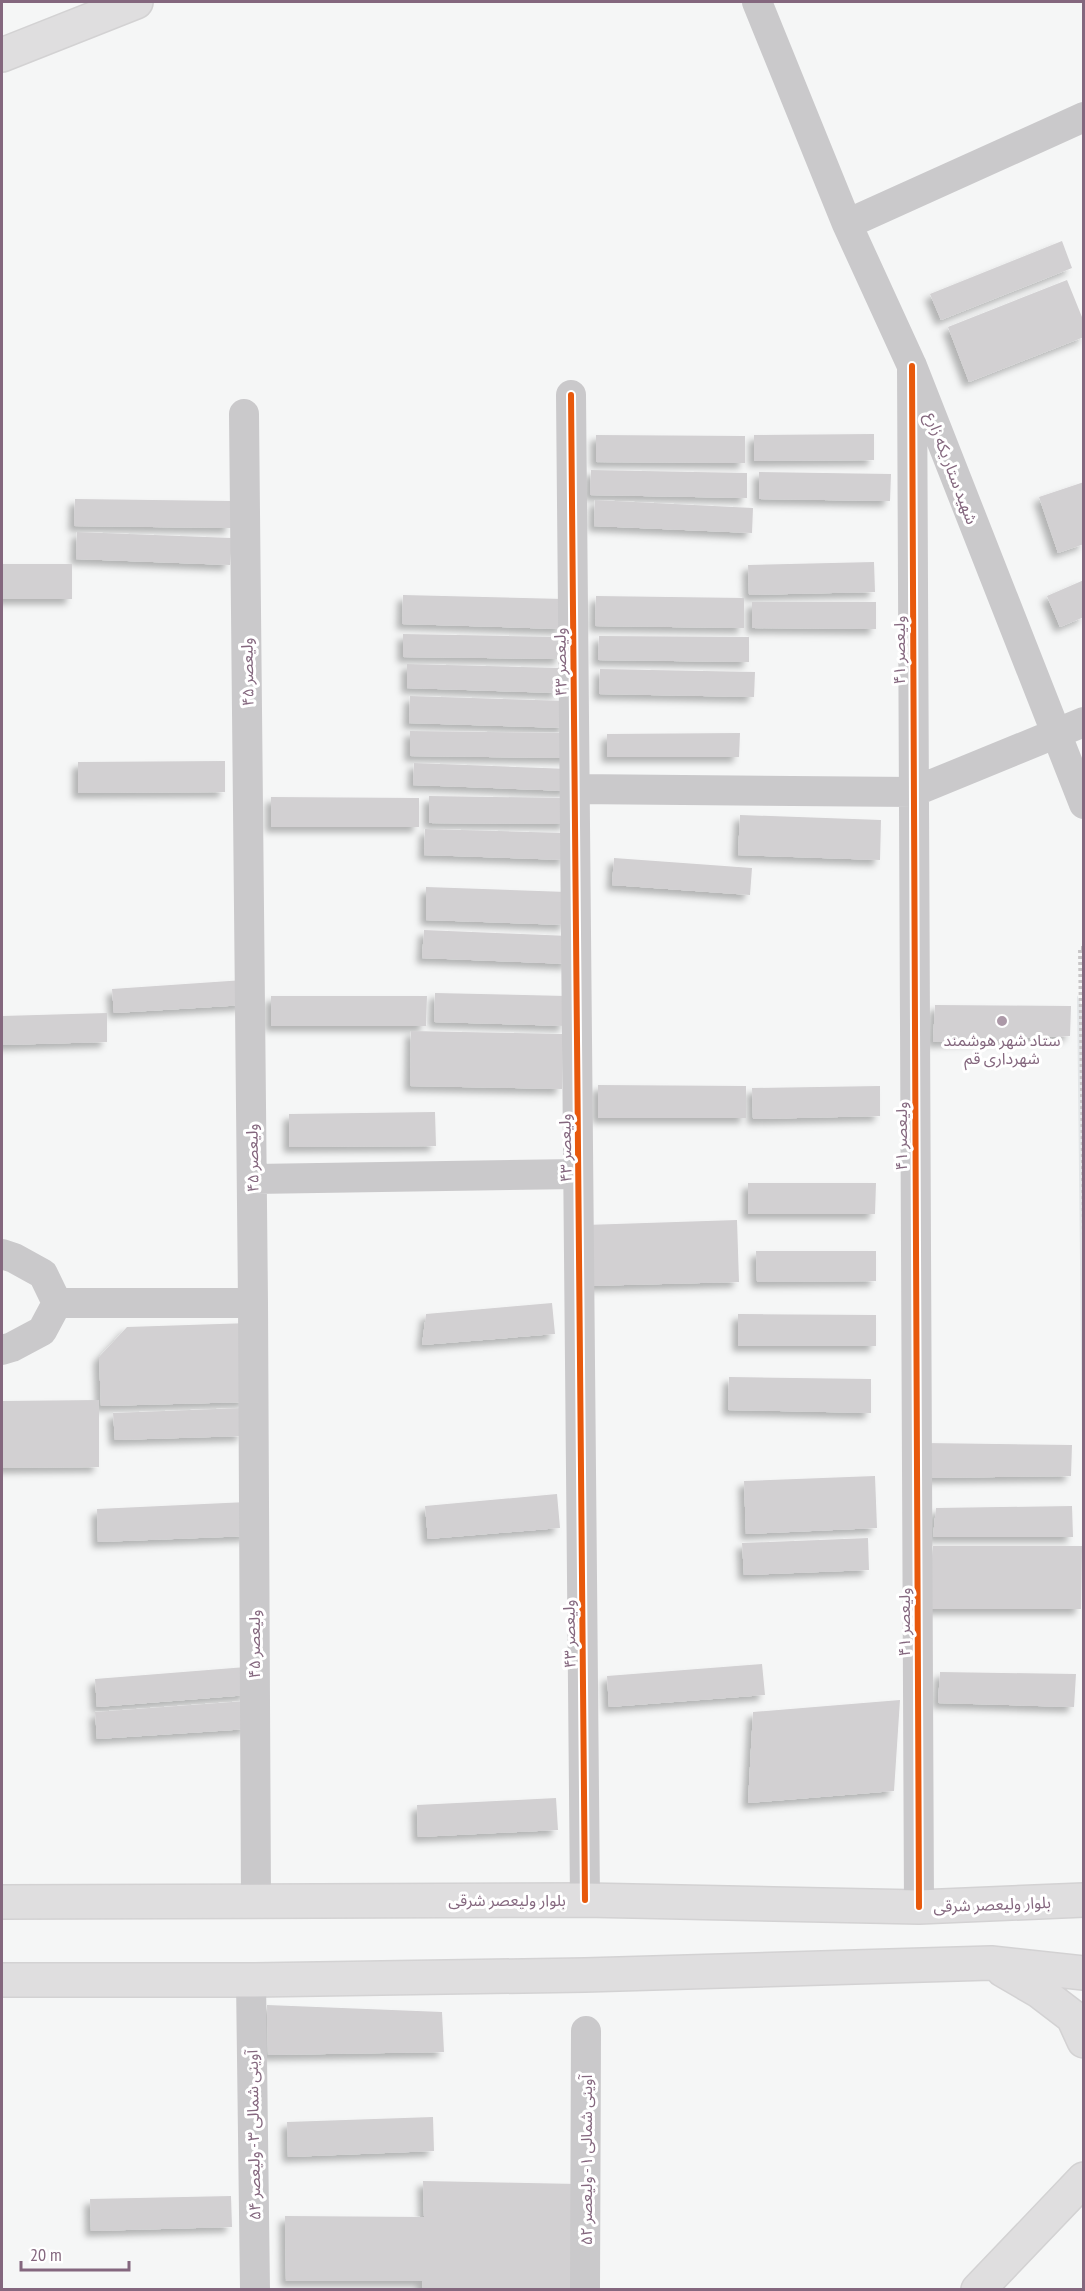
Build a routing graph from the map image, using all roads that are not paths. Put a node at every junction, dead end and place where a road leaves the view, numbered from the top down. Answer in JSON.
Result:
{"nodes":[{"id":1,"x":136,"y":2,"type":"edge"},
{"id":2,"x":757,"y":2,"type":"edge"},
{"id":3,"x":2,"y":55,"type":"edge"},
{"id":4,"x":1083,"y":117,"type":"edge"},
{"id":5,"x":847,"y":224,"type":"junction"},
{"id":6,"x":912,"y":366,"type":"junction"},
{"id":7,"x":571,"y":395,"type":"dead end"},
{"id":8,"x":244,"y":414,"type":"dead end"},
{"id":9,"x":1083,"y":722,"type":"edge"},
{"id":10,"x":1055,"y":735,"type":"junction"},
{"id":11,"x":575,"y":789,"type":"junction"},
{"id":12,"x":913,"y":792,"type":"junction"},
{"id":13,"x":1083,"y":804,"type":"edge"},
{"id":14,"x":578,"y":1174,"type":"junction"},
{"id":15,"x":252,"y":1179,"type":"junction"},
{"id":16,"x":2,"y":1254,"type":"edge"},
{"id":17,"x":57,"y":1303,"type":"junction"},
{"id":18,"x":253,"y":1304,"type":"junction"},
{"id":19,"x":2,"y":1350,"type":"edge"},
{"id":20,"x":585,"y":1900,"type":"junction"},
{"id":21,"x":1083,"y":1900,"type":"edge"},
{"id":22,"x":256,"y":1901,"type":"junction"},
{"id":23,"x":2,"y":1902,"type":"edge"},
{"id":24,"x":919,"y":1907,"type":"junction"},
{"id":25,"x":991,"y":1963,"type":"junction"},
{"id":26,"x":1083,"y":1973,"type":"edge"},
{"id":27,"x":2,"y":1980,"type":"edge"},
{"id":28,"x":251,"y":1980,"type":"junction"},
{"id":29,"x":586,"y":2031,"type":"dead end"},
{"id":30,"x":1083,"y":2041,"type":"edge"},
{"id":31,"x":1083,"y":2154,"type":"edge"},
{"id":32,"x":1073,"y":2190,"type":"edge"},
{"id":33,"x":255,"y":2289,"type":"edge"},
{"id":34,"x":585,"y":2289,"type":"edge"},
{"id":35,"x":978,"y":2289,"type":"edge"}],
"edges":[{"from":1,"to":3,"type":"main road"},
{"from":2,"to":5,"type":"street","name":"شهید ستار یکه زارع"},
{"from":4,"to":5,"type":"street"},
{"from":5,"to":6,"type":"street","name":"شهید ستار یکه زارع"},
{"from":6,"to":10,"type":"street","name":"شهید ستار یکه زارع"},
{"from":6,"to":12,"type":"street","name":"ولیعصر ۴۱"},
{"from":7,"to":11,"type":"street","name":"ولیعصر ۴۳"},
{"from":8,"to":15,"type":"street","name":"ولیعصر ۴۵"},
{"from":9,"to":10,"type":"street"},
{"from":10,"to":12,"type":"street"},
{"from":10,"to":13,"type":"street","name":"شهید ستار یکه زارع"},
{"from":11,"to":12,"type":"street"},
{"from":11,"to":14,"type":"street","name":"ولیعصر ۴۳"},
{"from":12,"to":24,"type":"street","name":"ولیعصر ۴۱"},
{"from":14,"to":15,"type":"street"},
{"from":14,"to":20,"type":"street","name":"ولیعصر ۴۳"},
{"from":15,"to":18,"type":"street","name":"ولیعصر ۴۵"},
{"from":16,"to":17,"type":"street"},
{"from":17,"to":18,"type":"street"},
{"from":17,"to":19,"type":"street"},
{"from":18,"to":22,"type":"street","name":"ولیعصر ۴۵"},
{"from":20,"to":22,"type":"main road","name":"بلوار ولیعصر شرقی"},
{"from":20,"to":24,"type":"main road","name":"بلوار ولیعصر شرقی"},
{"from":21,"to":24,"type":"main road","name":"بلوار ولیعصر شرقی"},
{"from":22,"to":23,"type":"main road","name":"بلوار ولیعصر شرقی"},
{"from":25,"to":26,"type":"main road"},
{"from":25,"to":28,"type":"main road"},
{"from":25,"to":30,"type":"main road"},
{"from":27,"to":28,"type":"main road"},
{"from":28,"to":33,"type":"street","name":"آوینی شمالی ۳ - ولیعصر ۵۴"},
{"from":29,"to":34,"type":"street","name":"آوینی شمالی ۱ - ولیعصر ۵۲"},
{"from":31,"to":32,"type":"main road"},
{"from":32,"to":35,"type":"main road"}]}
